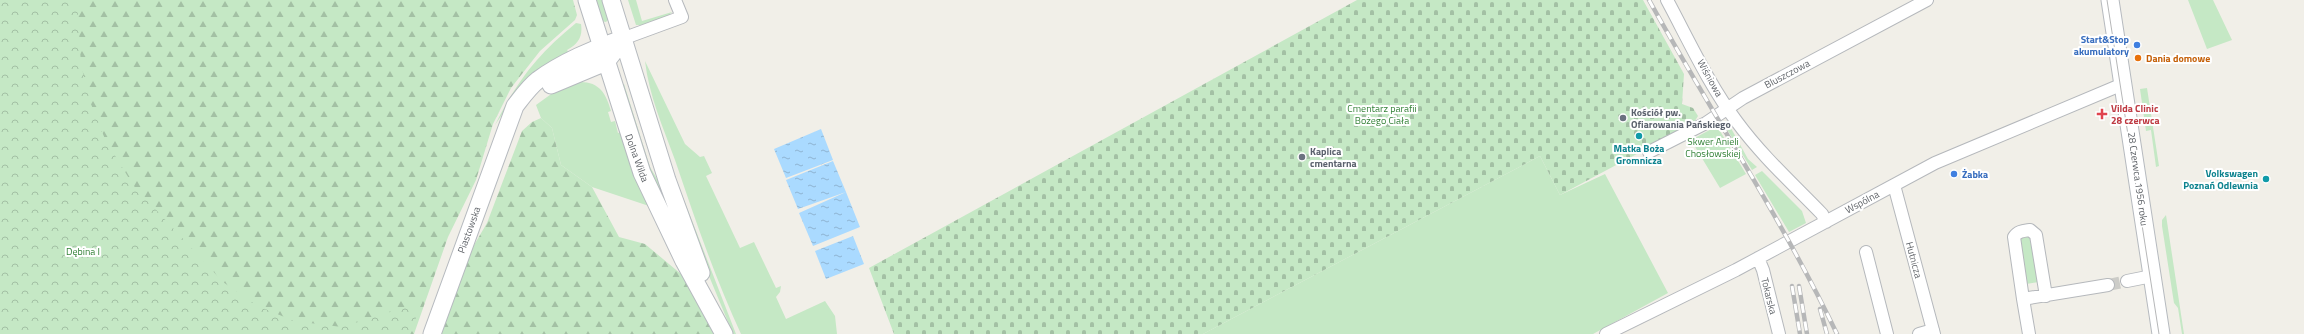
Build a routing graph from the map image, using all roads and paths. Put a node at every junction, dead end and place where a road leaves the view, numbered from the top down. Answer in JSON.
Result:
{"nodes":[{"id":1,"x":587,"y":0,"type":"edge"},
{"id":2,"x":611,"y":0,"type":"edge"},
{"id":3,"x":674,"y":0,"type":"edge"},
{"id":4,"x":1667,"y":0,"type":"edge"},
{"id":5,"x":1927,"y":0,"type":"edge"},
{"id":6,"x":2110,"y":0,"type":"edge"},
{"id":7,"x":622,"y":39,"type":"junction"},
{"id":8,"x":604,"y":54,"type":"junction"},
{"id":9,"x":2123,"y":84,"type":"junction"},
{"id":10,"x":1728,"y":109,"type":"junction"},
{"id":11,"x":1649,"y":152,"type":"dead end"},
{"id":12,"x":1894,"y":185,"type":"junction"},
{"id":13,"x":1826,"y":222,"type":"junction"},
{"id":14,"x":1866,"y":252,"type":"dead end"},
{"id":15,"x":1758,"y":258,"type":"junction"},
{"id":16,"x":2152,"y":276,"type":"junction"},
{"id":17,"x":2127,"y":281,"type":"tunnel mouth"},
{"id":18,"x":2108,"y":285,"type":"tunnel mouth"},
{"id":19,"x":2046,"y":296,"type":"junction"},
{"id":20,"x":2023,"y":299,"type":"junction"},
{"id":21,"x":710,"y":306,"type":"junction"},
{"id":22,"x":1934,"y":332,"type":"edge"},
{"id":23,"x":432,"y":334,"type":"edge"},
{"id":24,"x":724,"y":334,"type":"edge"},
{"id":25,"x":1606,"y":334,"type":"edge"},
{"id":26,"x":1779,"y":334,"type":"edge"},
{"id":27,"x":1887,"y":334,"type":"edge"},
{"id":28,"x":1919,"y":334,"type":"edge"},
{"id":29,"x":2029,"y":334,"type":"edge"},
{"id":30,"x":2161,"y":334,"type":"edge"}],
"edges":[{"from":1,"to":8,"type":"street","name":"Dolna Wilda"},
{"from":2,"to":7,"type":"street","name":"Dolna Wilda"},
{"from":3,"to":7,"type":"street","name":"Piastowska"},
{"from":4,"to":10,"type":"street","name":"Wiśniowa"},
{"from":5,"to":10,"type":"street","name":"Bluszczowa"},
{"from":6,"to":9,"type":"street","name":"28 Czerwca 1956 roku"},
{"from":7,"to":8,"type":"street","name":"Piastowska"},
{"from":7,"to":21,"type":"street","name":"Dolna Wilda"},
{"from":8,"to":21,"type":"street","name":"Dolna Wilda"},
{"from":8,"to":23,"type":"street","name":"Piastowska"},
{"from":9,"to":12,"type":"street","name":"Wspólna"},
{"from":9,"to":16,"type":"street","name":"28 Czerwca 1956 roku"},
{"from":10,"to":11,"type":"street","name":"Bluszczowa"},
{"from":10,"to":13,"type":"street","name":"Wiśniowa"},
{"from":12,"to":13,"type":"street","name":"Wspólna"},
{"from":12,"to":22,"type":"street","name":"Hutnicza"},
{"from":13,"to":15,"type":"street","name":"Wspólna"},
{"from":14,"to":27,"type":"street"},
{"from":15,"to":25,"type":"street","name":"Wspólna"},
{"from":15,"to":26,"type":"street","name":"Tokarska"},
{"from":16,"to":17,"type":"street"},
{"from":16,"to":30,"type":"street","name":"28 Czerwca 1956 roku"},
{"from":18,"to":19,"type":"street"},
{"from":19,"to":20,"type":"street"},
{"from":19,"to":20,"type":"street"},
{"from":20,"to":29,"type":"street"},
{"from":21,"to":24,"type":"street","name":"Dolna Wilda"},
{"from":22,"to":28,"type":"street"}]}
